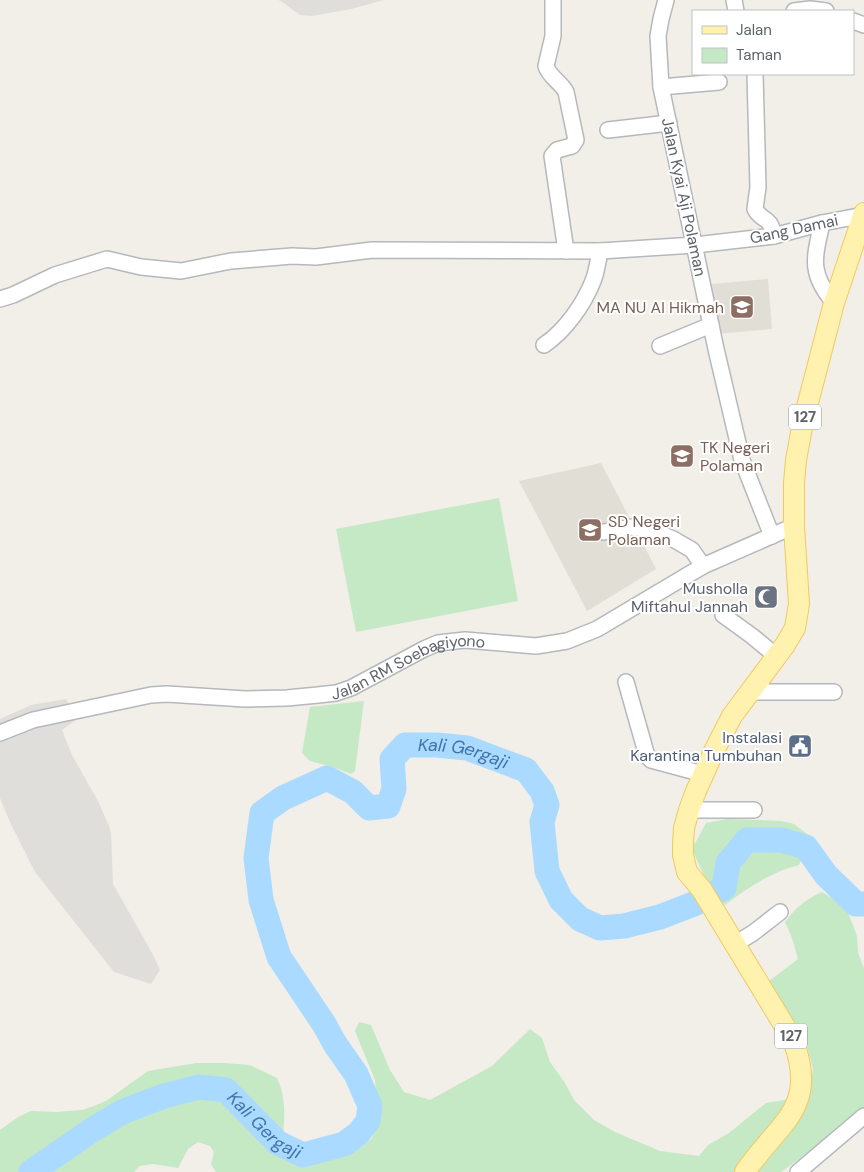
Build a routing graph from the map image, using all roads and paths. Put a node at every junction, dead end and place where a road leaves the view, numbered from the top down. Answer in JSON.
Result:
{"nodes":[{"id":1,"x":553,"y":0,"type":"edge"},
{"id":2,"x":666,"y":0,"type":"edge"},
{"id":3,"x":802,"y":10,"type":"edge"},
{"id":4,"x":818,"y":10,"type":"edge"},
{"id":5,"x":755,"y":75,"type":"edge"},
{"id":6,"x":719,"y":82,"type":"dead end"},
{"id":7,"x":661,"y":87,"type":"junction"},
{"id":8,"x":669,"y":123,"type":"junction"},
{"id":9,"x":608,"y":130,"type":"dead end"},
{"id":10,"x":864,"y":214,"type":"edge"},
{"id":11,"x":822,"y":223,"type":"junction"},
{"id":12,"x":774,"y":236,"type":"junction"},
{"id":13,"x":695,"y":245,"type":"junction"},
{"id":14,"x":566,"y":251,"type":"junction"},
{"id":15,"x":600,"y":251,"type":"junction"},
{"id":16,"x":0,"y":299,"type":"edge"},
{"id":17,"x":834,"y":303,"type":"junction"},
{"id":18,"x":711,"y":325,"type":"junction"},
{"id":19,"x":544,"y":345,"type":"dead end"},
{"id":20,"x":660,"y":346,"type":"dead end"},
{"id":21,"x":794,"y":526,"type":"junction"},
{"id":22,"x":604,"y":532,"type":"dead end"},
{"id":23,"x":772,"y":536,"type":"junction"},
{"id":24,"x":703,"y":566,"type":"junction"},
{"id":25,"x":723,"y":615,"type":"dead end"},
{"id":26,"x":781,"y":651,"type":"junction"},
{"id":27,"x":626,"y":682,"type":"dead end"},
{"id":28,"x":749,"y":692,"type":"junction"},
{"id":29,"x":834,"y":692,"type":"dead end"},
{"id":30,"x":0,"y":733,"type":"edge"},
{"id":31,"x":703,"y":774,"type":"junction"},
{"id":32,"x":689,"y":810,"type":"junction"},
{"id":33,"x":754,"y":810,"type":"dead end"},
{"id":34,"x":780,"y":912,"type":"dead end"},
{"id":35,"x":735,"y":944,"type":"junction"},
{"id":36,"x":864,"y":1116,"type":"edge"},
{"id":37,"x":744,"y":1172,"type":"edge"},
{"id":38,"x":798,"y":1172,"type":"edge"}],
"edges":[{"from":1,"to":14,"type":"street"},
{"from":2,"to":7,"type":"street","name":"Jalan Kyai Aji Polaman"},
{"from":3,"to":4,"type":"street"},
{"from":5,"to":12,"type":"street"},
{"from":6,"to":7,"type":"street"},
{"from":7,"to":8,"type":"street","name":"Jalan Kyai Aji Polaman"},
{"from":8,"to":9,"type":"street"},
{"from":8,"to":13,"type":"street","name":"Jalan Kyai Aji Polaman"},
{"from":10,"to":11,"type":"street","name":"Gang Damai"},
{"from":10,"to":17,"type":"main road","number":"127"},
{"from":11,"to":12,"type":"street","name":"Gang Damai"},
{"from":11,"to":17,"type":"street"},
{"from":12,"to":13,"type":"street","name":"Gang Damai"},
{"from":13,"to":15,"type":"street","name":"Gang Damai"},
{"from":13,"to":18,"type":"street","name":"Jalan Kyai Aji Polaman"},
{"from":14,"to":15,"type":"street","name":"Gang Damai"},
{"from":14,"to":16,"type":"street","name":"Gang Damai"},
{"from":15,"to":19,"type":"street"},
{"from":17,"to":21,"type":"main road","number":"127"},
{"from":18,"to":20,"type":"street"},
{"from":18,"to":23,"type":"street","name":"Jalan Kyai Aji Polaman"},
{"from":21,"to":23,"type":"street","name":"Jalan RM Soebagiyono"},
{"from":21,"to":26,"type":"main road","number":"127"},
{"from":22,"to":24,"type":"street"},
{"from":23,"to":24,"type":"street","name":"Jalan RM Soebagiyono"},
{"from":24,"to":30,"type":"street","name":"Jalan RM Soebagiyono"},
{"from":25,"to":26,"type":"street"},
{"from":26,"to":28,"type":"main road","number":"127"},
{"from":27,"to":31,"type":"street"},
{"from":28,"to":29,"type":"street"},
{"from":28,"to":31,"type":"main road","number":"127"},
{"from":31,"to":32,"type":"main road","number":"127"},
{"from":32,"to":33,"type":"street"},
{"from":32,"to":35,"type":"main road","number":"127"},
{"from":34,"to":35,"type":"street"},
{"from":35,"to":37,"type":"main road","number":"127"},
{"from":36,"to":38,"type":"street"}]}
